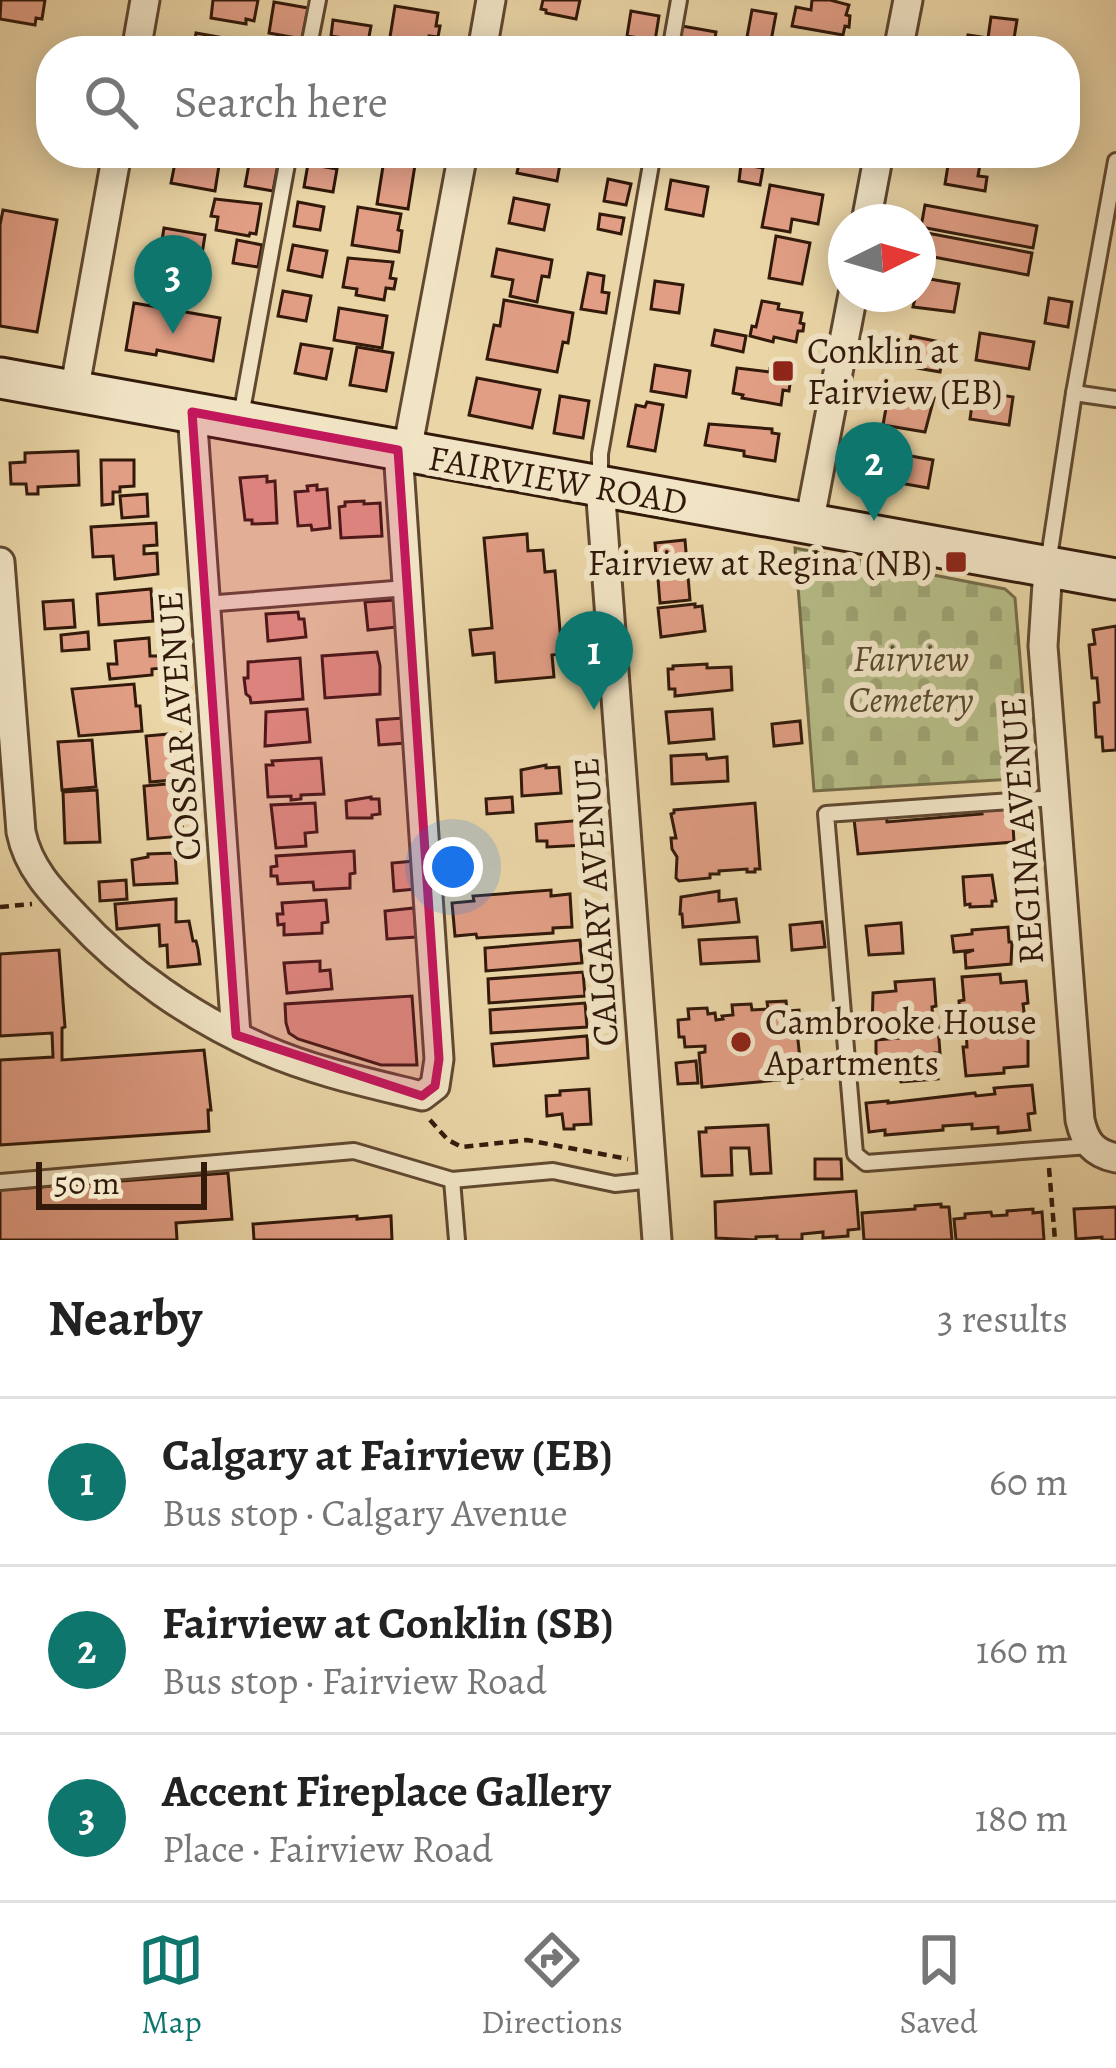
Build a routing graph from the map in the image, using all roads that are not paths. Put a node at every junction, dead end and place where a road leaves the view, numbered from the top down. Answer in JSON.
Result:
{"nodes":[{"id":1,"x":145,"y":0,"type":"edge"},
{"id":2,"x":318,"y":0,"type":"edge"},
{"id":3,"x":491,"y":0,"type":"edge"},
{"id":4,"x":680,"y":0,"type":"edge"},
{"id":5,"x":908,"y":0,"type":"edge"},
{"id":6,"x":139,"y":36,"type":"edge"},
{"id":7,"x":311,"y":36,"type":"edge"},
{"id":8,"x":485,"y":36,"type":"edge"},
{"id":9,"x":673,"y":36,"type":"edge"},
{"id":10,"x":901,"y":36,"type":"edge"},
{"id":11,"x":1116,"y":161,"type":"edge"},
{"id":12,"x":114,"y":168,"type":"edge"},
{"id":13,"x":286,"y":168,"type":"edge"},
{"id":14,"x":460,"y":168,"type":"edge"},
{"id":15,"x":650,"y":168,"type":"edge"},
{"id":16,"x":876,"y":168,"type":"edge"},
{"id":17,"x":869,"y":204,"type":"edge"},
{"id":18,"x":850,"y":312,"type":"edge"},
{"id":19,"x":0,"y":378,"type":"edge"},
{"id":20,"x":74,"y":392,"type":"junction"},
{"id":21,"x":1075,"y":393,"type":"junction"},
{"id":22,"x":1116,"y":399,"type":"edge"},
{"id":23,"x":192,"y":412,"type":"junction"},
{"id":24,"x":240,"y":421,"type":"junction"},
{"id":25,"x":403,"y":451,"type":"junction"},
{"id":26,"x":600,"y":486,"type":"junction"},
{"id":27,"x":809,"y":524,"type":"junction"},
{"id":28,"x":0,"y":562,"type":"edge"},
{"id":29,"x":1048,"y":567,"type":"junction"},
{"id":30,"x":1116,"y":579,"type":"edge"},
{"id":31,"x":407,"y":588,"type":"junction"},
{"id":32,"x":205,"y":604,"type":"junction"},
{"id":33,"x":8,"y":772,"type":"edge"},
{"id":34,"x":1055,"y":798,"type":"junction"},
{"id":35,"x":236,"y":1035,"type":"junction"},
{"id":36,"x":1102,"y":1153,"type":"edge"},
{"id":37,"x":452,"y":1180,"type":"junction"},
{"id":38,"x":653,"y":1180,"type":"junction"},
{"id":39,"x":0,"y":1182,"type":"edge"},
{"id":40,"x":457,"y":1240,"type":"edge"},
{"id":41,"x":657,"y":1240,"type":"edge"}],
"edges":[{"from":1,"to":6,"type":"street"},
{"from":2,"to":7,"type":"lane"},
{"from":3,"to":8,"type":"street"},
{"from":4,"to":9,"type":"lane"},
{"from":5,"to":10,"type":"street"},
{"from":11,"to":21,"type":"lane"},
{"from":12,"to":20,"type":"street"},
{"from":13,"to":24,"type":"lane"},
{"from":14,"to":25,"type":"street"},
{"from":15,"to":26,"type":"lane"},
{"from":16,"to":17,"type":"street"},
{"from":18,"to":27,"type":"street"},
{"from":19,"to":20,"type":"main road","name":"FAIRVIEW ROAD"},
{"from":20,"to":23,"type":"main road","name":"FAIRVIEW ROAD"},
{"from":21,"to":22,"type":"lane"},
{"from":21,"to":29,"type":"lane"},
{"from":23,"to":24,"type":"main road","name":"FAIRVIEW ROAD"},
{"from":23,"to":32,"type":"street","name":"COSSAR AVENUE"},
{"from":24,"to":25,"type":"main road","name":"FAIRVIEW ROAD"},
{"from":25,"to":26,"type":"main road","name":"FAIRVIEW ROAD"},
{"from":25,"to":31,"type":"street"},
{"from":26,"to":27,"type":"main road","name":"FAIRVIEW ROAD"},
{"from":26,"to":38,"type":"street","name":"CALGARY AVENUE"},
{"from":27,"to":29,"type":"main road","name":"FAIRVIEW ROAD"},
{"from":28,"to":33,"type":"street"},
{"from":29,"to":30,"type":"main road","name":"FAIRVIEW ROAD"},
{"from":29,"to":34,"type":"street","name":"REGINA AVENUE"},
{"from":31,"to":32,"type":"lane"},
{"from":31,"to":35,"type":"street"},
{"from":32,"to":35,"type":"street","name":"COSSAR AVENUE"},
{"from":33,"to":35,"type":"street"},
{"from":34,"to":36,"type":"street","name":"REGINA AVENUE"},
{"from":34,"to":36,"type":"lane"},
{"from":37,"to":38,"type":"lane"},
{"from":37,"to":39,"type":"lane"},
{"from":37,"to":40,"type":"lane"},
{"from":38,"to":41,"type":"street","name":"CALGARY AVENUE"}]}
